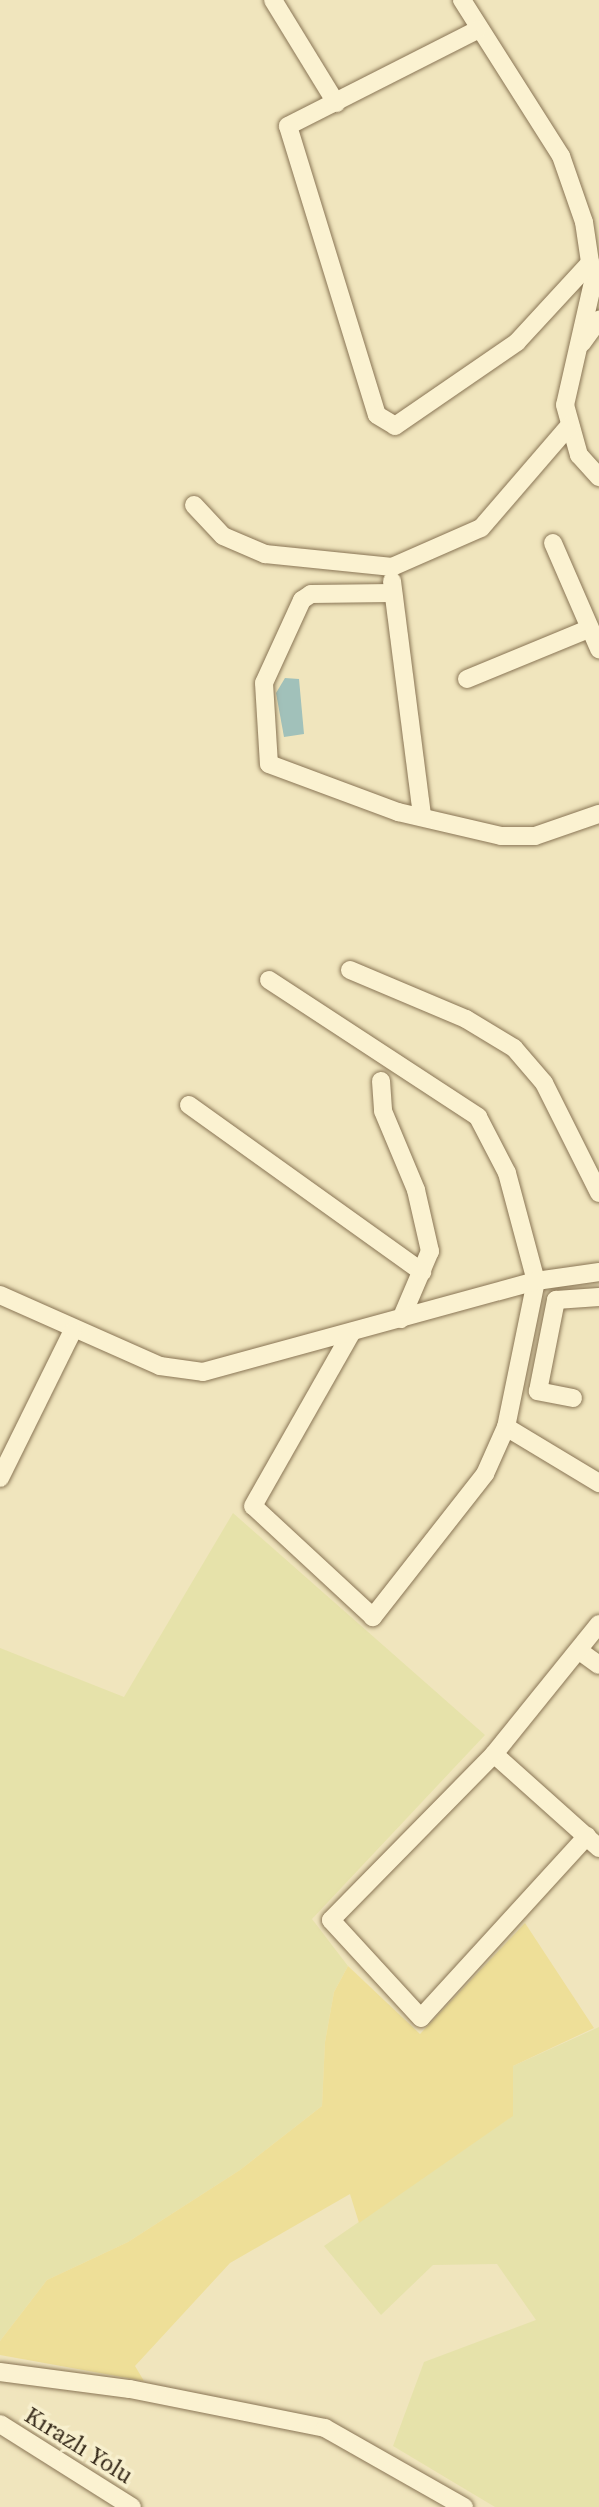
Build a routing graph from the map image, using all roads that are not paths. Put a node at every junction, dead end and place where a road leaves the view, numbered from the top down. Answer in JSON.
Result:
{"nodes":[{"id":1,"x":273,"y":0,"type":"edge"},
{"id":2,"x":462,"y":0,"type":"edge"},
{"id":3,"x":477,"y":30,"type":"junction"},
{"id":4,"x":336,"y":103,"type":"junction"},
{"id":5,"x":593,"y":259,"type":"edge"},
{"id":6,"x":599,"y":320,"type":"edge"},
{"id":7,"x":577,"y":349,"type":"junction"},
{"id":8,"x":570,"y":425,"type":"junction"},
{"id":9,"x":599,"y":477,"type":"edge"},
{"id":10,"x":194,"y":505,"type":"dead end"},
{"id":11,"x":553,"y":543,"type":"dead end"},
{"id":12,"x":392,"y":567,"type":"junction"},
{"id":13,"x":392,"y":593,"type":"junction"},
{"id":14,"x":586,"y":630,"type":"junction"},
{"id":15,"x":599,"y":649,"type":"edge"},
{"id":16,"x":467,"y":679,"type":"dead end"},
{"id":17,"x":422,"y":814,"type":"junction"},
{"id":18,"x":599,"y":814,"type":"edge"},
{"id":19,"x":350,"y":970,"type":"dead end"},
{"id":20,"x":269,"y":980,"type":"dead end"},
{"id":21,"x":381,"y":1081,"type":"dead end"},
{"id":22,"x":189,"y":1105,"type":"dead end"},
{"id":23,"x":599,"y":1193,"type":"edge"},
{"id":24,"x":422,"y":1272,"type":"junction"},
{"id":25,"x":599,"y":1272,"type":"edge"},
{"id":26,"x":536,"y":1281,"type":"junction"},
{"id":27,"x":0,"y":1295,"type":"edge"},
{"id":28,"x":599,"y":1297,"type":"edge"},
{"id":29,"x":401,"y":1319,"type":"junction"},
{"id":30,"x":72,"y":1332,"type":"junction"},
{"id":31,"x":352,"y":1332,"type":"junction"},
{"id":32,"x":573,"y":1398,"type":"dead end"},
{"id":33,"x":506,"y":1427,"type":"junction"},
{"id":34,"x":0,"y":1478,"type":"edge"},
{"id":35,"x":599,"y":1480,"type":"edge"},
{"id":36,"x":599,"y":1624,"type":"edge"},
{"id":37,"x":581,"y":1652,"type":"junction"},
{"id":38,"x":599,"y":1665,"type":"edge"},
{"id":39,"x":494,"y":1754,"type":"junction"},
{"id":40,"x":593,"y":1842,"type":"edge"},
{"id":41,"x":0,"y":2372,"type":"edge"},
{"id":42,"x":0,"y":2424,"type":"edge"},
{"id":43,"x":132,"y":2507,"type":"edge"},
{"id":44,"x":464,"y":2507,"type":"edge"}],
"edges":[{"from":1,"to":4,"type":"street"},
{"from":2,"to":3,"type":"street"},
{"from":3,"to":4,"type":"street"},
{"from":3,"to":5,"type":"street"},
{"from":4,"to":5,"type":"street"},
{"from":5,"to":7,"type":"street"},
{"from":6,"to":7,"type":"street"},
{"from":7,"to":8,"type":"street"},
{"from":8,"to":9,"type":"street"},
{"from":8,"to":12,"type":"street"},
{"from":10,"to":12,"type":"street"},
{"from":11,"to":14,"type":"street"},
{"from":12,"to":13,"type":"street"},
{"from":13,"to":17,"type":"street"},
{"from":13,"to":17,"type":"street"},
{"from":14,"to":15,"type":"street"},
{"from":14,"to":16,"type":"street"},
{"from":17,"to":18,"type":"street"},
{"from":19,"to":23,"type":"street"},
{"from":20,"to":26,"type":"street"},
{"from":21,"to":24,"type":"street"},
{"from":22,"to":24,"type":"street"},
{"from":24,"to":29,"type":"street"},
{"from":25,"to":26,"type":"street"},
{"from":26,"to":29,"type":"street"},
{"from":26,"to":33,"type":"street"},
{"from":27,"to":30,"type":"street"},
{"from":28,"to":32,"type":"street"},
{"from":29,"to":31,"type":"street"},
{"from":30,"to":31,"type":"street"},
{"from":30,"to":34,"type":"street"},
{"from":31,"to":33,"type":"street"},
{"from":33,"to":35,"type":"street"},
{"from":36,"to":37,"type":"street"},
{"from":37,"to":38,"type":"street"},
{"from":37,"to":39,"type":"street"},
{"from":39,"to":40,"type":"street"},
{"from":39,"to":40,"type":"street"},
{"from":41,"to":44,"type":"street"},
{"from":42,"to":43,"type":"street","name":"Kırazlı Yolu"}]}
